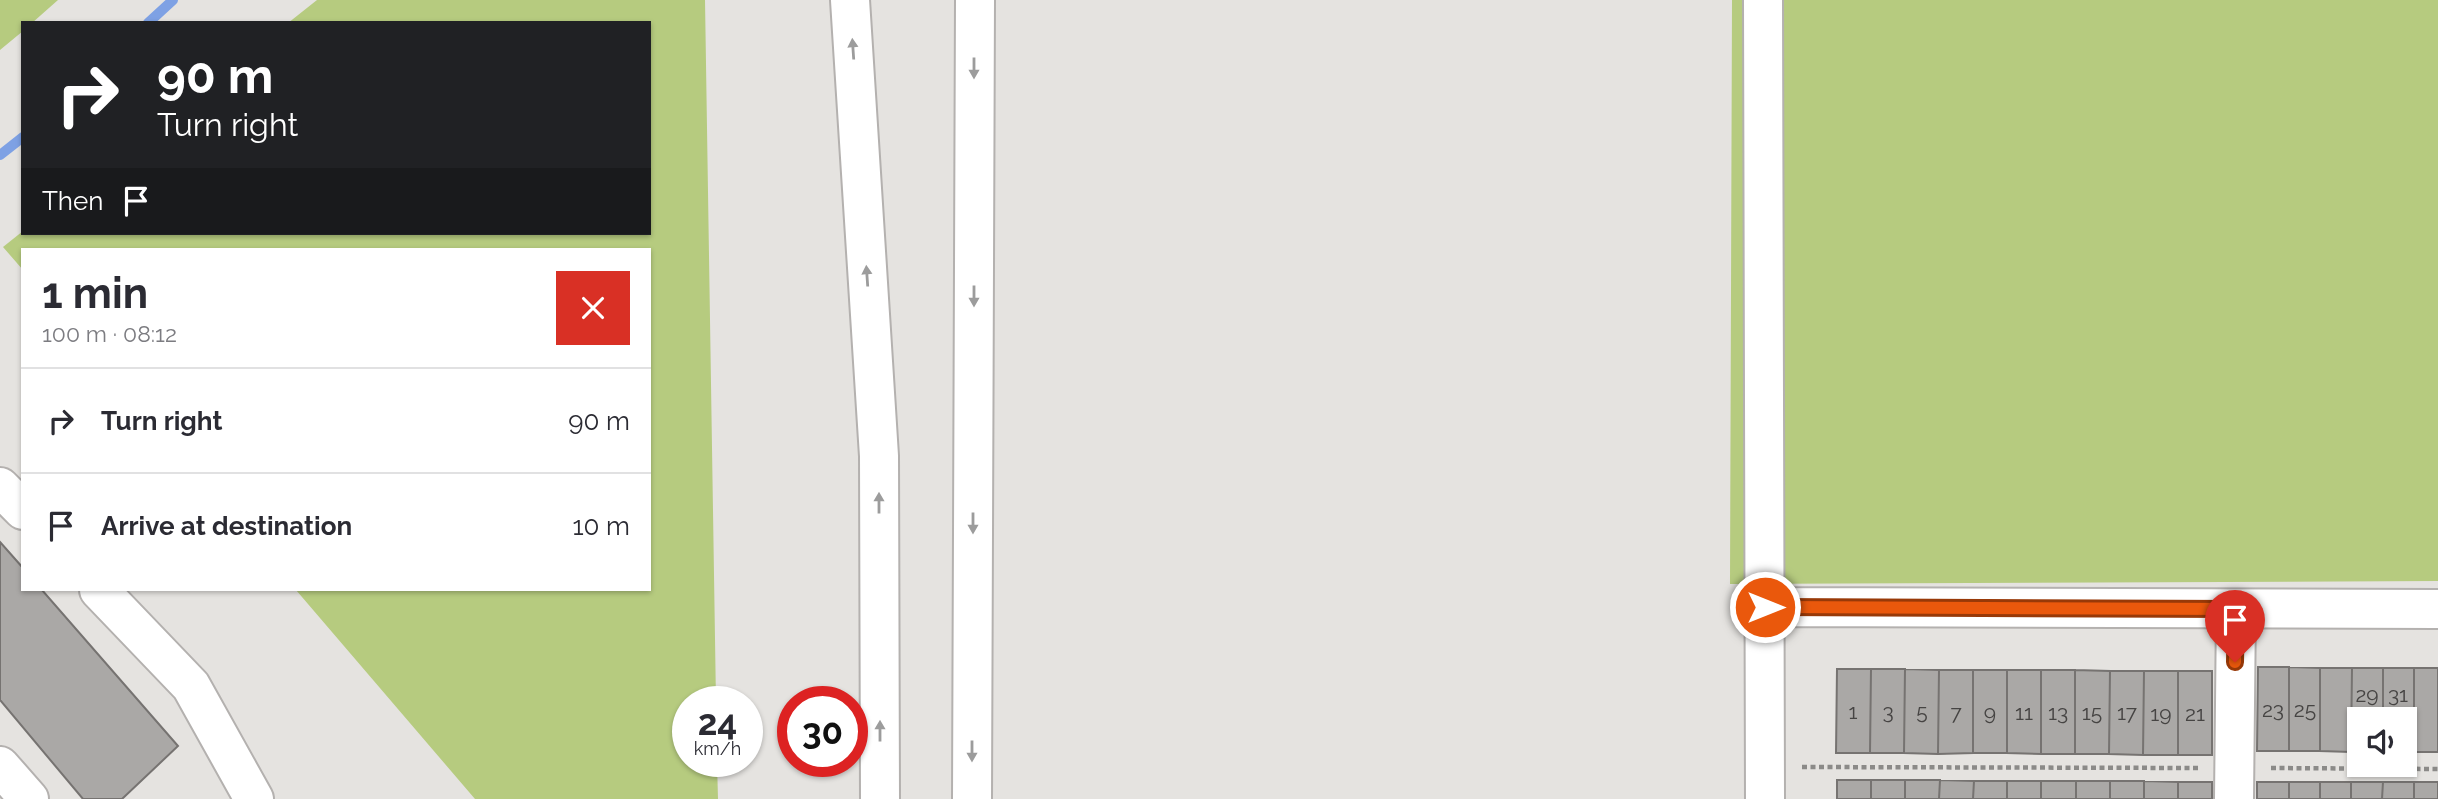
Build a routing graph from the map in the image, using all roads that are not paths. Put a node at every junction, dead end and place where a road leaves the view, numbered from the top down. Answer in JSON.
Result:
{"nodes":[{"id":1,"x":850,"y":0,"type":"edge"},
{"id":2,"x":975,"y":0,"type":"edge"},
{"id":3,"x":1763,"y":0,"type":"edge"},
{"id":4,"x":0,"y":486,"type":"edge"},
{"id":5,"x":21,"y":508,"type":"edge"},
{"id":6,"x":100,"y":591,"type":"edge"},
{"id":7,"x":1765,"y":591,"type":"junction"},
{"id":8,"x":2236,"y":609,"type":"junction"},
{"id":9,"x":2438,"y":610,"type":"edge"},
{"id":10,"x":0,"y":766,"type":"edge"},
{"id":11,"x":1765,"y":783,"type":"edge"},
{"id":12,"x":2234,"y":784,"type":"edge"},
{"id":13,"x":29,"y":799,"type":"edge"},
{"id":14,"x":254,"y":799,"type":"edge"},
{"id":15,"x":880,"y":799,"type":"edge"},
{"id":16,"x":972,"y":799,"type":"edge"}],
"edges":[{"from":15,"to":1,"type":"main road","one_way":true},
{"from":2,"to":16,"type":"main road","one_way":true},
{"from":3,"to":7,"type":"main road"},
{"from":4,"to":5,"type":"main road"},
{"from":6,"to":14,"type":"main road"},
{"from":7,"to":8,"type":"main road"},
{"from":7,"to":11,"type":"main road"},
{"from":8,"to":9,"type":"main road"},
{"from":8,"to":12,"type":"main road"},
{"from":10,"to":13,"type":"main road"}]}
